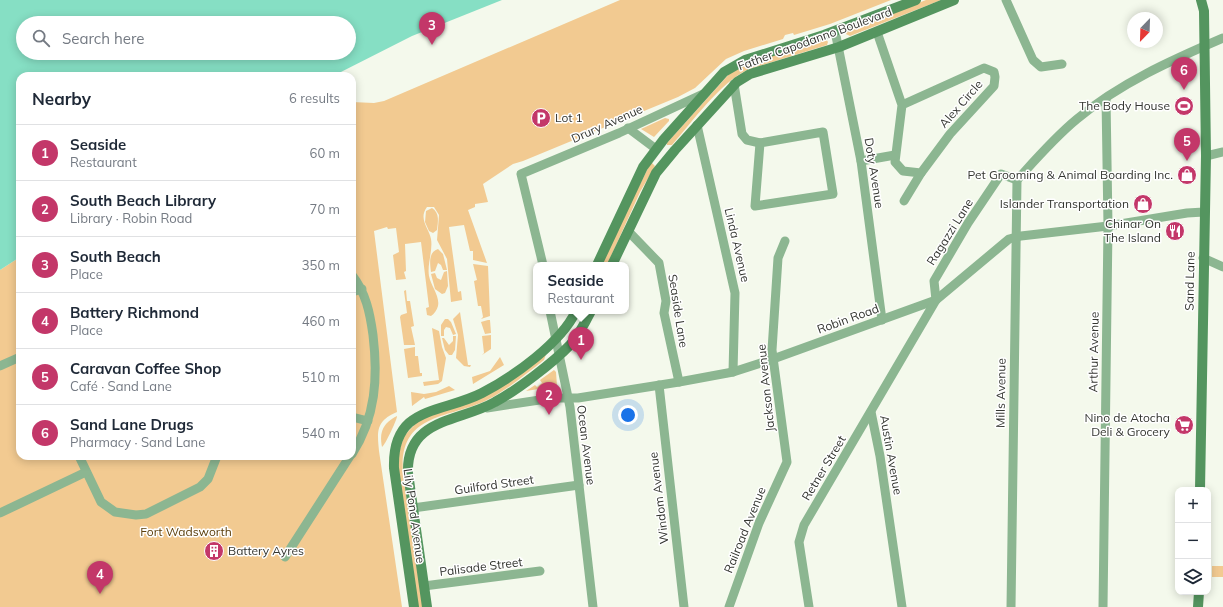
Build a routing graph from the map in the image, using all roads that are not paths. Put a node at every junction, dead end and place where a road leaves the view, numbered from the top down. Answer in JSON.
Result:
{"nodes":[{"id":1,"x":916,"y":0,"type":"edge"},
{"id":2,"x":954,"y":0,"type":"edge"},
{"id":3,"x":1006,"y":0,"type":"edge"},
{"id":4,"x":1201,"y":0,"type":"edge"},
{"id":5,"x":835,"y":31,"type":"junction"},
{"id":6,"x":877,"y":32,"type":"junction"},
{"id":7,"x":1223,"y":38,"type":"edge"},
{"id":8,"x":1204,"y":46,"type":"junction"},
{"id":9,"x":839,"y":47,"type":"junction"},
{"id":10,"x":1062,"y":64,"type":"dead end"},
{"id":11,"x":734,"y":84,"type":"junction"},
{"id":12,"x":703,"y":94,"type":"junction"},
{"id":13,"x":1106,"y":98,"type":"junction"},
{"id":14,"x":902,"y":105,"type":"junction"},
{"id":15,"x":697,"y":124,"type":"junction"},
{"id":16,"x":628,"y":128,"type":"junction"},
{"id":17,"x":760,"y":143,"type":"junction"},
{"id":18,"x":656,"y":149,"type":"junction"},
{"id":19,"x":1223,"y":152,"type":"edge"},
{"id":20,"x":895,"y":155,"type":"junction"},
{"id":21,"x":1206,"y":156,"type":"junction"},
{"id":22,"x":860,"y":161,"type":"junction"},
{"id":23,"x":921,"y":173,"type":"junction"},
{"id":24,"x":1017,"y":180,"type":"junction"},
{"id":25,"x":904,"y":201,"type":"dead end"},
{"id":26,"x":1204,"y":212,"type":"junction"},
{"id":27,"x":1108,"y":226,"type":"junction"},
{"id":28,"x":628,"y":231,"type":"junction"},
{"id":29,"x":1015,"y":237,"type":"junction"},
{"id":30,"x":785,"y":241,"type":"dead end"},
{"id":31,"x":1203,"y":258,"type":"junction"},
{"id":32,"x":542,"y":262,"type":"edge"},
{"id":33,"x":598,"y":262,"type":"edge"},
{"id":34,"x":613,"y":262,"type":"edge"},
{"id":35,"x":1223,"y":267,"type":"edge"},
{"id":36,"x":356,"y":281,"type":"edge"},
{"id":37,"x":362,"y":289,"type":"junction"},
{"id":38,"x":356,"y":291,"type":"edge"},
{"id":39,"x":936,"y":300,"type":"junction"},
{"id":40,"x":551,"y":314,"type":"edge"},
{"id":41,"x":574,"y":314,"type":"edge"},
{"id":42,"x":589,"y":314,"type":"edge"},
{"id":43,"x":882,"y":320,"type":"junction"},
{"id":44,"x":556,"y":338,"type":"junction"},
{"id":45,"x":560,"y":354,"type":"junction"},
{"id":46,"x":16,"y":359,"type":"edge"},
{"id":47,"x":773,"y":359,"type":"junction"},
{"id":48,"x":0,"y":366,"type":"edge"},
{"id":49,"x":733,"y":372,"type":"junction"},
{"id":50,"x":679,"y":382,"type":"junction"},
{"id":51,"x":658,"y":386,"type":"junction"},
{"id":52,"x":568,"y":398,"type":"junction"},
{"id":53,"x":482,"y":409,"type":"junction"},
{"id":54,"x":871,"y":412,"type":"junction"},
{"id":55,"x":356,"y":418,"type":"edge"},
{"id":56,"x":368,"y":421,"type":"junction"},
{"id":57,"x":356,"y":447,"type":"edge"},
{"id":58,"x":81,"y":460,"type":"edge"},
{"id":59,"x":215,"y":460,"type":"edge"},
{"id":60,"x":348,"y":460,"type":"edge"},
{"id":61,"x":787,"y":462,"type":"joint"},
{"id":62,"x":86,"y":472,"type":"junction"},
{"id":63,"x":579,"y":485,"type":"junction"},
{"id":64,"x":1200,"y":487,"type":"edge"},
{"id":65,"x":413,"y":508,"type":"junction"},
{"id":66,"x":0,"y":513,"type":"edge"},
{"id":67,"x":285,"y":557,"type":"dead end"},
{"id":68,"x":540,"y":571,"type":"dead end"},
{"id":69,"x":424,"y":586,"type":"junction"},
{"id":70,"x":1199,"y":595,"type":"edge"},
{"id":71,"x":414,"y":607,"type":"edge"},
{"id":72,"x":428,"y":607,"type":"edge"},
{"id":73,"x":593,"y":607,"type":"edge"},
{"id":74,"x":684,"y":607,"type":"edge"},
{"id":75,"x":729,"y":607,"type":"edge"},
{"id":76,"x":809,"y":607,"type":"edge"},
{"id":77,"x":902,"y":607,"type":"edge"},
{"id":78,"x":1011,"y":607,"type":"edge"},
{"id":79,"x":1103,"y":607,"type":"edge"},
{"id":80,"x":1198,"y":607,"type":"edge"}],
"edges":[{"from":1,"to":5,"type":"main road","name":"Father Capodanno Boulevard"},
{"from":2,"to":6,"type":"main road","name":"Father Capodanno Boulevard"},
{"from":3,"to":10,"type":"street"},
{"from":4,"to":8,"type":"main road","name":"Sand Lane"},
{"from":5,"to":9,"type":"street","name":"Doty Avenue"},
{"from":5,"to":12,"type":"main road","name":"Father Capodanno Boulevard"},
{"from":6,"to":9,"type":"main road","name":"Father Capodanno Boulevard"},
{"from":6,"to":14,"type":"street"},
{"from":7,"to":8,"type":"street"},
{"from":8,"to":13,"type":"street"},
{"from":8,"to":21,"type":"main road","name":"Sand Lane"},
{"from":9,"to":11,"type":"main road","name":"Father Capodanno Boulevard"},
{"from":9,"to":22,"type":"street","name":"Doty Avenue"},
{"from":11,"to":15,"type":"main road","name":"Father Capodanno Boulevard"},
{"from":11,"to":17,"type":"street"},
{"from":12,"to":16,"type":"street","name":"Drury Avenue"},
{"from":12,"to":18,"type":"main road","name":"Father Capodanno Boulevard"},
{"from":13,"to":24,"type":"street"},
{"from":13,"to":27,"type":"street","name":"Arthur Avenue"},
{"from":14,"to":20,"type":"street"},
{"from":14,"to":23,"type":"street","name":"Alex Circle"},
{"from":15,"to":28,"type":"main road","name":"Father Capodanno Boulevard"},
{"from":15,"to":49,"type":"street","name":"Linda Avenue"},
{"from":16,"to":18,"type":"street"},
{"from":16,"to":32,"type":"street","name":"Drury Avenue"},
{"from":17,"to":17,"type":"street"},
{"from":18,"to":33,"type":"main road","name":"Father Capodanno Boulevard"},
{"from":19,"to":21,"type":"street"},
{"from":20,"to":22,"type":"street"},
{"from":20,"to":23,"type":"street"},
{"from":21,"to":26,"type":"main road","name":"Sand Lane"},
{"from":22,"to":43,"type":"street","name":"Doty Avenue"},
{"from":23,"to":25,"type":"street","name":"Alex Circle"},
{"from":24,"to":29,"type":"street","name":"Mills Avenue"},
{"from":24,"to":39,"type":"street","name":"Ragazzi Lane"},
{"from":26,"to":27,"type":"street","name":"Robin Road"},
{"from":26,"to":31,"type":"main road","name":"Sand Lane"},
{"from":27,"to":29,"type":"street","name":"Robin Road"},
{"from":27,"to":79,"type":"street","name":"Arthur Avenue"},
{"from":28,"to":34,"type":"main road","name":"Father Capodanno Boulevard"},
{"from":28,"to":50,"type":"street","name":"Seaside Lane"},
{"from":29,"to":39,"type":"street","name":"Robin Road"},
{"from":29,"to":78,"type":"street","name":"Mills Avenue"},
{"from":30,"to":47,"type":"street","name":"Jackson Avenue"},
{"from":31,"to":35,"type":"street"},
{"from":31,"to":64,"type":"main road","name":"Sand Lane"},
{"from":36,"to":37,"type":"street"},
{"from":37,"to":38,"type":"street"},
{"from":37,"to":56,"type":"street"},
{"from":39,"to":43,"type":"street","name":"Robin Road"},
{"from":39,"to":54,"type":"street","name":"Austin Avenue"},
{"from":40,"to":44,"type":"street","name":"Ocean Avenue"},
{"from":41,"to":44,"type":"main road"},
{"from":42,"to":45,"type":"main road"},
{"from":43,"to":47,"type":"street","name":"Robin Road"},
{"from":44,"to":45,"type":"street","name":"Ocean Avenue"},
{"from":44,"to":71,"type":"main road","name":"Lily Pond Avenue"},
{"from":45,"to":52,"type":"street","name":"Ocean Avenue"},
{"from":45,"to":53,"type":"main road"},
{"from":46,"to":48,"type":"street"},
{"from":47,"to":49,"type":"street","name":"Robin Road"},
{"from":47,"to":61,"type":"street","name":"Jackson Avenue"},
{"from":49,"to":50,"type":"street","name":"Robin Road"},
{"from":50,"to":51,"type":"street","name":"Robin Road"},
{"from":51,"to":52,"type":"street","name":"Robin Road"},
{"from":51,"to":74,"type":"street","name":"Windom Avenue"},
{"from":52,"to":53,"type":"street","name":"Robin Road"},
{"from":52,"to":63,"type":"street","name":"Ocean Avenue"},
{"from":53,"to":65,"type":"main road","name":"Lily Pond Avenue"},
{"from":54,"to":76,"type":"street","name":"Retner Street"},
{"from":54,"to":77,"type":"street","name":"Austin Avenue"},
{"from":55,"to":56,"type":"street"},
{"from":56,"to":57,"type":"street"},
{"from":58,"to":62,"type":"street"},
{"from":59,"to":62,"type":"street"},
{"from":60,"to":67,"type":"street"},
{"from":61,"to":75,"type":"street","name":"Railroad Avenue"},
{"from":62,"to":66,"type":"street"},
{"from":63,"to":65,"type":"street","name":"Guilford Street"},
{"from":63,"to":73,"type":"street","name":"Ocean Avenue"},
{"from":65,"to":69,"type":"main road","name":"Lily Pond Avenue"},
{"from":68,"to":69,"type":"street","name":"Palisade Street"},
{"from":69,"to":72,"type":"main road","name":"Lily Pond Avenue"},
{"from":70,"to":80,"type":"main road"}]}
